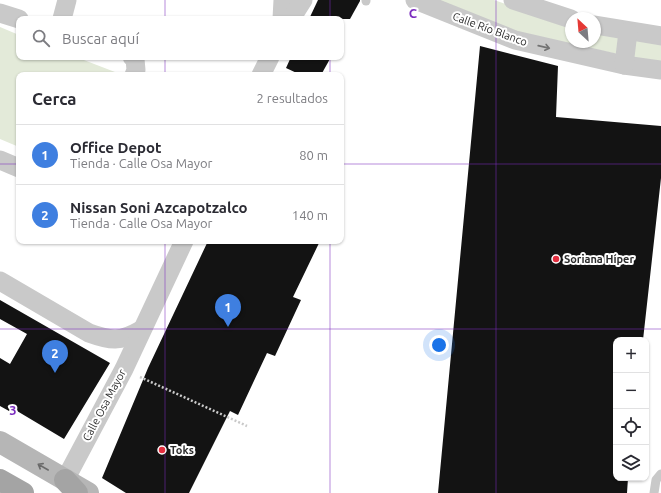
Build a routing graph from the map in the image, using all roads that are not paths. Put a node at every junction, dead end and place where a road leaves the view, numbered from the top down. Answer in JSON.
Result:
{"nodes":[{"id":1,"x":67,"y":0,"type":"edge"},
{"id":2,"x":283,"y":0,"type":"edge"},
{"id":3,"x":303,"y":0,"type":"edge"},
{"id":4,"x":416,"y":0,"type":"edge"},
{"id":5,"x":513,"y":0,"type":"edge"},
{"id":6,"x":0,"y":13,"type":"edge"},
{"id":7,"x":63,"y":16,"type":"edge"},
{"id":8,"x":282,"y":16,"type":"edge"},
{"id":9,"x":293,"y":16,"type":"edge"},
{"id":10,"x":16,"y":18,"type":"edge"},
{"id":11,"x":565,"y":18,"type":"edge"},
{"id":12,"x":601,"y":26,"type":"edge"},
{"id":13,"x":628,"y":32,"type":"junction"},
{"id":14,"x":661,"y":36,"type":"edge"},
{"id":15,"x":135,"y":60,"type":"edge"},
{"id":16,"x":268,"y":60,"type":"edge"},
{"id":17,"x":624,"y":65,"type":"junction"},
{"id":18,"x":661,"y":70,"type":"edge"},
{"id":19,"x":135,"y":72,"type":"edge"},
{"id":20,"x":262,"y":72,"type":"edge"},
{"id":21,"x":0,"y":160,"type":"edge"},
{"id":22,"x":16,"y":167,"type":"edge"},
{"id":23,"x":183,"y":244,"type":"edge"},
{"id":24,"x":0,"y":281,"type":"edge"},
{"id":25,"x":141,"y":330,"type":"junction"},
{"id":26,"x":0,"y":442,"type":"edge"},
{"id":27,"x":661,"y":474,"type":"edge"},
{"id":28,"x":0,"y":480,"type":"edge"},
{"id":29,"x":71,"y":486,"type":"edge"},
{"id":30,"x":22,"y":493,"type":"edge"},
{"id":31,"x":88,"y":493,"type":"edge"},
{"id":32,"x":654,"y":493,"type":"edge"}],
"edges":[{"from":1,"to":7,"type":"street"},
{"from":2,"to":8,"type":"street"},
{"from":3,"to":9,"type":"street"},
{"from":4,"to":17,"type":"street","name":"Calle Río Blanco","one_way":true},
{"from":5,"to":11,"type":"street"},
{"from":6,"to":10,"type":"street"},
{"from":12,"to":13,"type":"street"},
{"from":13,"to":14,"type":"street"},
{"from":13,"to":17,"type":"street"},
{"from":15,"to":19,"type":"street"},
{"from":16,"to":20,"type":"street"},
{"from":17,"to":18,"type":"street","name":"Calle Río Blanco"},
{"from":21,"to":22,"type":"street"},
{"from":23,"to":25,"type":"street","name":"Calle Osa Mayor"},
{"from":24,"to":25,"type":"street"},
{"from":25,"to":29,"type":"street","name":"Calle Osa Mayor"},
{"from":29,"to":26,"type":"street","one_way":true},
{"from":27,"to":32,"type":"lane"},
{"from":28,"to":30,"type":"main road"},
{"from":29,"to":31,"type":"street"}]}
